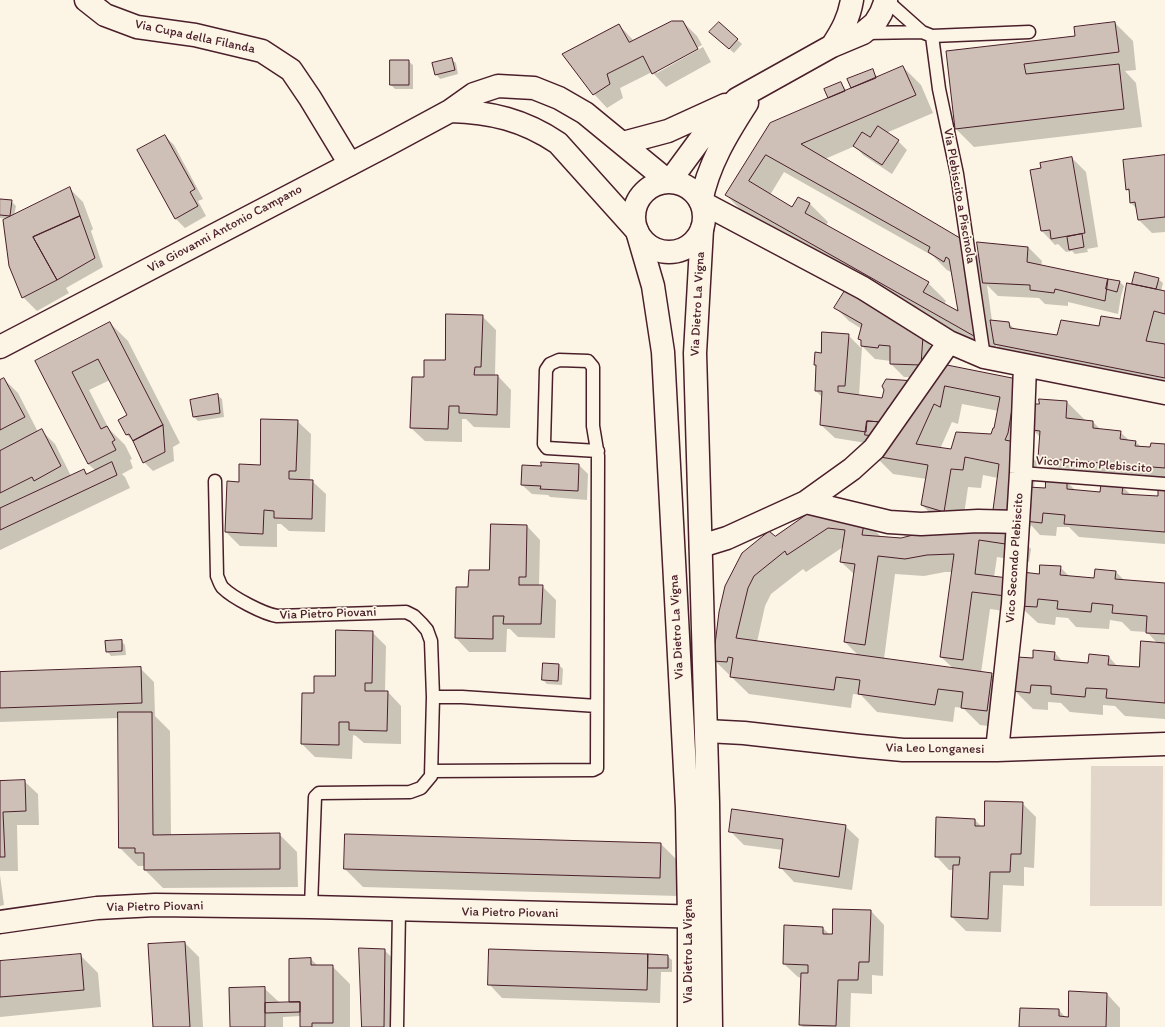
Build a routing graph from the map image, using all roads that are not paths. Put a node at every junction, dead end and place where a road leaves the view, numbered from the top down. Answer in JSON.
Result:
{"nodes":[{"id":1,"x":86,"y":0,"type":"edge"},
{"id":2,"x":852,"y":0,"type":"edge"},
{"id":3,"x":886,"y":0,"type":"edge"},
{"id":4,"x":1029,"y":32,"type":"dead end"},
{"id":5,"x":863,"y":33,"type":"junction"},
{"id":6,"x":927,"y":34,"type":"junction"},
{"id":7,"x":832,"y":46,"type":"junction"},
{"id":8,"x":756,"y":88,"type":"junction"},
{"id":9,"x":737,"y":100,"type":"junction"},
{"id":10,"x":450,"y":111,"type":"junction"},
{"id":11,"x":623,"y":143,"type":"junction"},
{"id":12,"x":350,"y":164,"type":"junction"},
{"id":13,"x":669,"y":182,"type":"junction"},
{"id":14,"x":701,"y":202,"type":"junction"},
{"id":15,"x":702,"y":229,"type":"junction"},
{"id":16,"x":637,"y":231,"type":"junction"},
{"id":17,"x":949,"y":342,"type":"junction"},
{"id":18,"x":0,"y":347,"type":"edge"},
{"id":19,"x":984,"y":357,"type":"junction"},
{"id":20,"x":1025,"y":366,"type":"junction"},
{"id":21,"x":1165,"y":393,"type":"edge"},
{"id":22,"x":598,"y":451,"type":"junction"},
{"id":23,"x":1021,"y":473,"type":"junction"},
{"id":24,"x":215,"y":481,"type":"dead end"},
{"id":25,"x":1165,"y":484,"type":"edge"},
{"id":26,"x":806,"y":502,"type":"junction"},
{"id":27,"x":1018,"y":522,"type":"junction"},
{"id":28,"x":701,"y":546,"type":"junction"},
{"id":29,"x":433,"y":697,"type":"junction"},
{"id":30,"x":597,"y":706,"type":"junction"},
{"id":31,"x":706,"y":731,"type":"junction"},
{"id":32,"x":1165,"y":744,"type":"edge"},
{"id":33,"x":997,"y":750,"type":"junction"},
{"id":34,"x":432,"y":771,"type":"junction"},
{"id":35,"x":311,"y":908,"type":"junction"},
{"id":36,"x":399,"y":911,"type":"junction"},
{"id":37,"x":699,"y":917,"type":"junction"},
{"id":38,"x":0,"y":922,"type":"edge"},
{"id":39,"x":397,"y":1027,"type":"edge"},
{"id":40,"x":689,"y":1027,"type":"edge"},
{"id":41,"x":711,"y":1027,"type":"edge"}],
"edges":[{"from":1,"to":12,"type":"street","name":"Via Cupa della Filanda"},
{"from":2,"to":7,"type":"street"},
{"from":3,"to":5,"type":"street"},
{"from":3,"to":6,"type":"lane"},
{"from":4,"to":6,"type":"lane"},
{"from":5,"to":6,"type":"lane"},
{"from":5,"to":7,"type":"street"},
{"from":6,"to":19,"type":"lane","name":"Via Plebiscito a Piscinola"},
{"from":7,"to":8,"type":"street"},
{"from":8,"to":9,"type":"street"},
{"from":8,"to":14,"type":"street"},
{"from":9,"to":11,"type":"street"},
{"from":9,"to":13,"type":"street"},
{"from":10,"to":11,"type":"street","name":"Via Giovanni Antonio Campano"},
{"from":10,"to":12,"type":"street","name":"Via Giovanni Antonio Campano"},
{"from":10,"to":16,"type":"street"},
{"from":11,"to":13,"type":"street","name":"Via Giovanni Antonio Campano"},
{"from":12,"to":18,"type":"street","name":"Via Giovanni Antonio Campano"},
{"from":13,"to":14,"type":"street"},
{"from":13,"to":16,"type":"street"},
{"from":14,"to":15,"type":"street"},
{"from":14,"to":17,"type":"street"},
{"from":15,"to":16,"type":"street"},
{"from":15,"to":28,"type":"street","name":"Via Dietro La Vigna"},
{"from":16,"to":37,"type":"street","name":"Via Dietro La Vigna"},
{"from":17,"to":19,"type":"street"},
{"from":17,"to":26,"type":"street"},
{"from":19,"to":20,"type":"street"},
{"from":20,"to":21,"type":"street"},
{"from":20,"to":23,"type":"street","name":"Vico Secondo Plebiscito"},
{"from":22,"to":22,"type":"lane"},
{"from":22,"to":30,"type":"lane"},
{"from":23,"to":25,"type":"lane","name":"Vico Primo Plebiscito"},
{"from":23,"to":27,"type":"street","name":"Vico Secondo Plebiscito"},
{"from":24,"to":29,"type":"lane","name":"Via Pietro Piovani"},
{"from":26,"to":27,"type":"street"},
{"from":26,"to":28,"type":"street"},
{"from":27,"to":33,"type":"street","name":"Vico Secondo Plebiscito"},
{"from":28,"to":31,"type":"street","name":"Via Dietro La Vigna"},
{"from":29,"to":30,"type":"lane"},
{"from":29,"to":34,"type":"lane","name":"Via Pietro Piovani"},
{"from":30,"to":34,"type":"lane"},
{"from":31,"to":33,"type":"street","name":"Via Leo Longanesi"},
{"from":31,"to":37,"type":"street","name":"Via Dietro La Vigna"},
{"from":32,"to":33,"type":"street","name":"Via Leo Longanesi"},
{"from":34,"to":35,"type":"lane"},
{"from":35,"to":36,"type":"street","name":"Via Pietro Piovani"},
{"from":35,"to":38,"type":"street","name":"Via Pietro Piovani"},
{"from":36,"to":37,"type":"street","name":"Via Pietro Piovani"},
{"from":36,"to":39,"type":"lane"},
{"from":37,"to":40,"type":"street","name":"Via Dietro La Vigna"},
{"from":37,"to":41,"type":"street","name":"Via Dietro La Vigna"}]}
